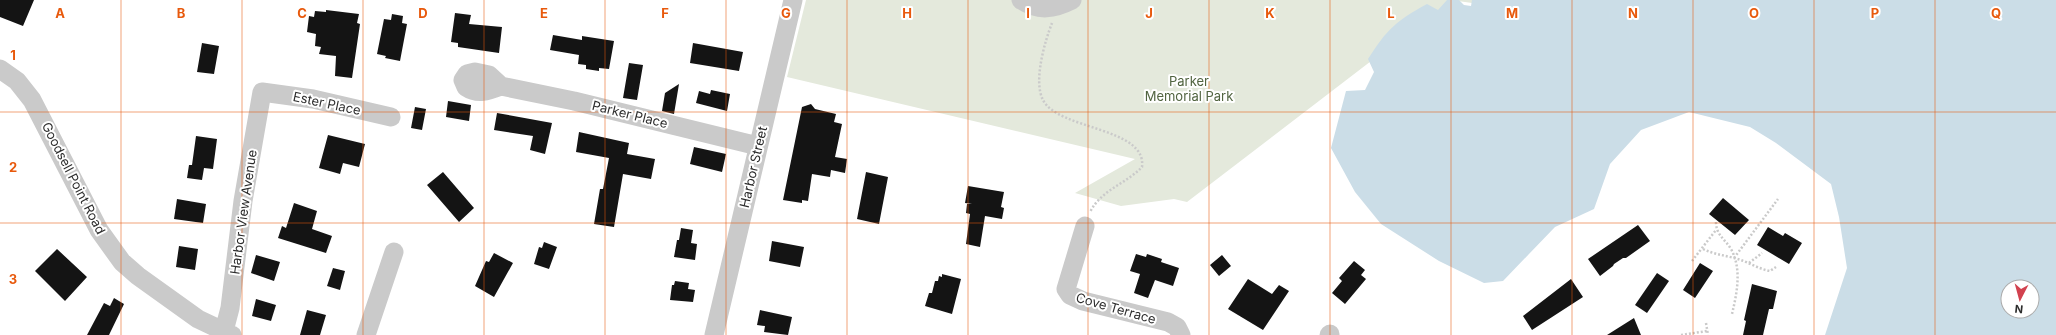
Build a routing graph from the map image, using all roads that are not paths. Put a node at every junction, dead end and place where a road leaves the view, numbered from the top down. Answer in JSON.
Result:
{"nodes":[{"id":1,"x":793,"y":0,"type":"edge"},
{"id":2,"x":1021,"y":0,"type":"edge"},
{"id":3,"x":1066,"y":3,"type":"edge"},
{"id":4,"x":0,"y":68,"type":"edge"},
{"id":5,"x":501,"y":86,"type":"dead end"},
{"id":6,"x":262,"y":92,"type":"joint"},
{"id":7,"x":391,"y":117,"type":"dead end"},
{"id":8,"x":758,"y":146,"type":"junction"},
{"id":9,"x":1085,"y":226,"type":"road end"},
{"id":10,"x":394,"y":252,"type":"dead end"},
{"id":11,"x":228,"y":333,"type":"edge"},
{"id":12,"x":366,"y":335,"type":"edge"},
{"id":13,"x":714,"y":335,"type":"edge"},
{"id":14,"x":1181,"y":335,"type":"edge"}],
"edges":[{"from":1,"to":8,"type":"street","name":"Harbor Street"},
{"from":2,"to":3,"type":"street"},
{"from":4,"to":11,"type":"street","name":"Goodsell Point Road"},
{"from":5,"to":8,"type":"street","name":"Parker Place"},
{"from":6,"to":7,"type":"street","name":"Ester Place"},
{"from":6,"to":11,"type":"street","name":"Harbor View Avenue"},
{"from":8,"to":13,"type":"street","name":"Harbor Street"},
{"from":9,"to":14,"type":"street","name":"Cove Terrace"},
{"from":10,"to":12,"type":"street"}]}
